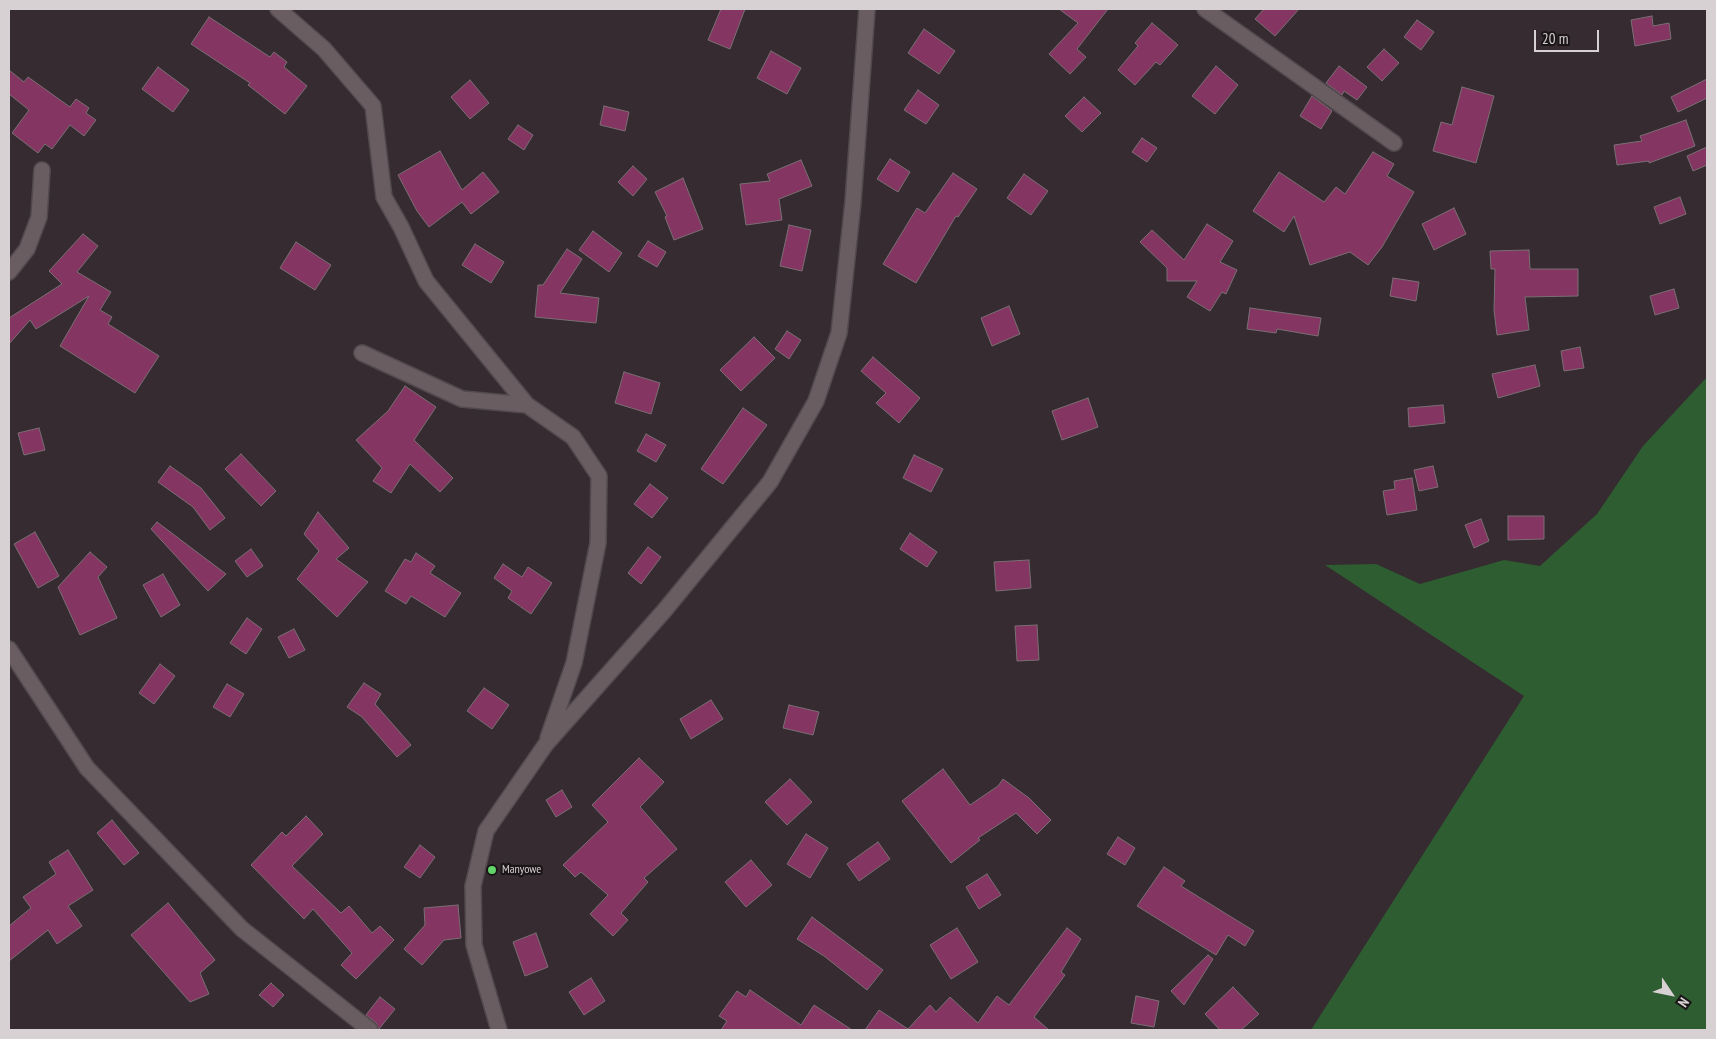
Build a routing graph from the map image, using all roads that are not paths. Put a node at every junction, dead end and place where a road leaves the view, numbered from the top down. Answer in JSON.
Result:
{"nodes":[{"id":1,"x":278,"y":9,"type":"edge"},
{"id":2,"x":867,"y":9,"type":"edge"},
{"id":3,"x":1205,"y":9,"type":"edge"},
{"id":4,"x":1394,"y":143,"type":"dead end"},
{"id":5,"x":42,"y":170,"type":"dead end"},
{"id":6,"x":9,"y":272,"type":"edge"},
{"id":7,"x":362,"y":353,"type":"dead end"},
{"id":8,"x":527,"y":405,"type":"junction"},
{"id":9,"x":9,"y":649,"type":"edge"},
{"id":10,"x":546,"y":744,"type":"junction"},
{"id":11,"x":370,"y":1030,"type":"edge"},
{"id":12,"x":499,"y":1030,"type":"edge"}],
"edges":[{"from":1,"to":8,"type":"street"},
{"from":2,"to":10,"type":"street"},
{"from":3,"to":4,"type":"street"},
{"from":5,"to":6,"type":"street"},
{"from":7,"to":8,"type":"street"},
{"from":8,"to":10,"type":"street"},
{"from":9,"to":11,"type":"street"},
{"from":10,"to":12,"type":"street"}]}
